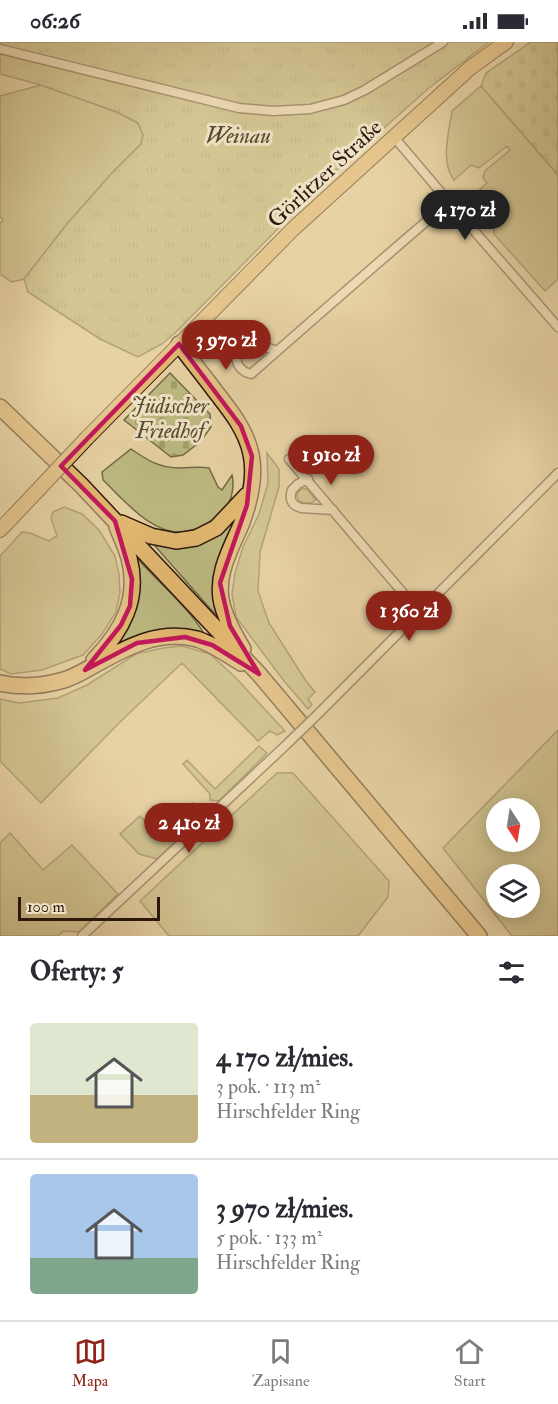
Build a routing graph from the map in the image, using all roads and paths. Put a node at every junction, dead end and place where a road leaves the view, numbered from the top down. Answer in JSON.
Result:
{"nodes":[{"id":1,"x":443,"y":42,"type":"edge"},
{"id":2,"x":506,"y":42,"type":"edge"},
{"id":3,"x":0,"y":49,"type":"edge"},
{"id":4,"x":394,"y":137,"type":"junction"},
{"id":5,"x":448,"y":202,"type":"junction"},
{"id":6,"x":558,"y":327,"type":"edge"},
{"id":7,"x":179,"y":344,"type":"junction"},
{"id":8,"x":277,"y":351,"type":"junction"},
{"id":9,"x":0,"y":407,"type":"edge"},
{"id":10,"x":289,"y":459,"type":"dead end"},
{"id":11,"x":558,"y":473,"type":"edge"},
{"id":12,"x":308,"y":479,"type":"junction"},
{"id":13,"x":249,"y":493,"type":"junction"},
{"id":14,"x":333,"y":510,"type":"junction"},
{"id":15,"x":115,"y":521,"type":"junction"},
{"id":16,"x":0,"y":530,"type":"edge"},
{"id":17,"x":420,"y":613,"type":"junction"},
{"id":18,"x":85,"y":670,"type":"junction"},
{"id":19,"x":259,"y":674,"type":"junction"},
{"id":20,"x":0,"y":683,"type":"edge"},
{"id":21,"x":81,"y":936,"type":"edge"},
{"id":22,"x":479,"y":936,"type":"edge"}],
"edges":[{"from":1,"to":3,"type":"street"},
{"from":2,"to":4,"type":"main road","name":"Görlitzer Straße"},
{"from":4,"to":5,"type":"street"},
{"from":4,"to":7,"type":"main road","name":"Görlitzer Straße"},
{"from":5,"to":6,"type":"street"},
{"from":5,"to":8,"type":"street"},
{"from":7,"to":13,"type":"highway"},
{"from":7,"to":16,"type":"main road","name":"Görlitzer Straße","bridge":true},
{"from":8,"to":8,"type":"street"},
{"from":9,"to":15,"type":"highway"},
{"from":10,"to":12,"type":"street"},
{"from":11,"to":17,"type":"street"},
{"from":12,"to":14,"type":"street"},
{"from":12,"to":14,"type":"street"},
{"from":13,"to":15,"type":"highway"},
{"from":13,"to":19,"type":"highway"},
{"from":14,"to":17,"type":"street"},
{"from":15,"to":18,"type":"highway"},
{"from":15,"to":19,"type":"highway"},
{"from":17,"to":21,"type":"street","bridge":true},
{"from":18,"to":19,"type":"highway"},
{"from":18,"to":20,"type":"highway"},
{"from":19,"to":22,"type":"highway"}]}
